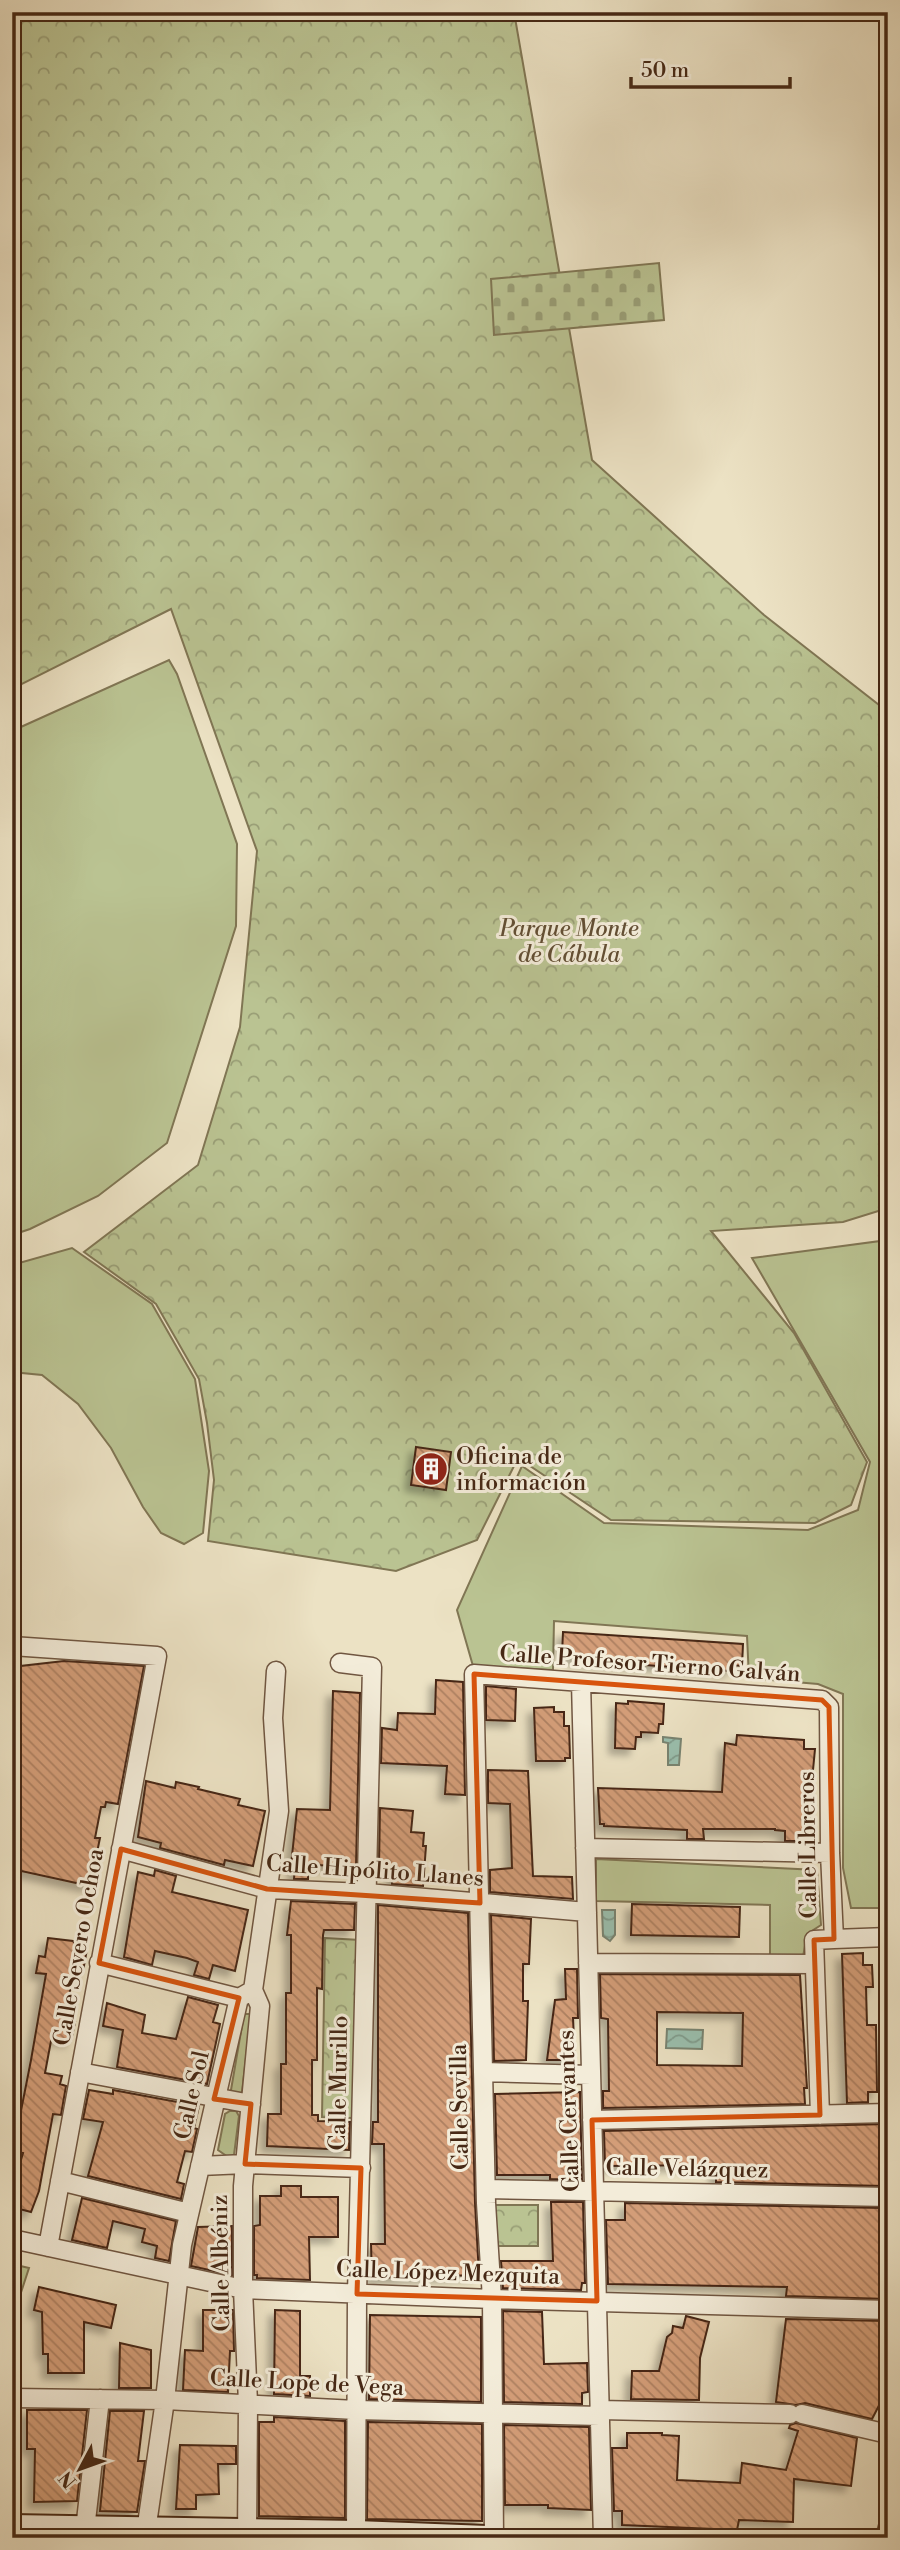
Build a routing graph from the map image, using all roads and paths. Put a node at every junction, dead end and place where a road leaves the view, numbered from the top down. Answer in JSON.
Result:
{"nodes":[{"id":1,"x":12,"y":1646,"type":"edge"},
{"id":2,"x":340,"y":1663,"type":"dead end"},
{"id":3,"x":276,"y":1671,"type":"dead end"},
{"id":4,"x":474,"y":1674,"type":"joint"},
{"id":5,"x":581,"y":1682,"type":"junction"},
{"id":6,"x":822,"y":1700,"type":"joint"},
{"id":7,"x":585,"y":1848,"type":"junction"},
{"id":8,"x":121,"y":1849,"type":"junction"},
{"id":9,"x":830,"y":1853,"type":"junction"},
{"id":10,"x":267,"y":1889,"type":"junction"},
{"id":11,"x":367,"y":1894,"type":"junction"},
{"id":12,"x":480,"y":1903,"type":"junction"},
{"id":13,"x":587,"y":1912,"type":"junction"},
{"id":14,"x":888,"y":1937,"type":"edge"},
{"id":15,"x":834,"y":1939,"type":"junction"},
{"id":16,"x":99,"y":1963,"type":"junction"},
{"id":17,"x":588,"y":1963,"type":"junction"},
{"id":18,"x":814,"y":1964,"type":"junction"},
{"id":19,"x":246,"y":1994,"type":"junction"},
{"id":20,"x":80,"y":2072,"type":"junction"},
{"id":21,"x":483,"y":2072,"type":"junction"},
{"id":22,"x":591,"y":2075,"type":"junction"},
{"id":23,"x":214,"y":2099,"type":"junction"},
{"id":24,"x":251,"y":2104,"type":"junction"},
{"id":25,"x":888,"y":2113,"type":"edge"},
{"id":26,"x":820,"y":2115,"type":"junction"},
{"id":27,"x":592,"y":2120,"type":"junction"},
{"id":28,"x":245,"y":2164,"type":"junction"},
{"id":29,"x":200,"y":2166,"type":"junction"},
{"id":30,"x":360,"y":2168,"type":"junction"},
{"id":31,"x":60,"y":2181,"type":"junction"},
{"id":32,"x":486,"y":2189,"type":"junction"},
{"id":33,"x":594,"y":2191,"type":"junction"},
{"id":34,"x":888,"y":2197,"type":"edge"},
{"id":35,"x":189,"y":2213,"type":"junction"},
{"id":36,"x":12,"y":2239,"type":"edge"},
{"id":37,"x":48,"y":2247,"type":"junction"},
{"id":38,"x":178,"y":2276,"type":"junction"},
{"id":39,"x":243,"y":2289,"type":"junction"},
{"id":40,"x":358,"y":2294,"type":"junction"},
{"id":41,"x":492,"y":2299,"type":"junction"},
{"id":42,"x":597,"y":2301,"type":"junction"},
{"id":43,"x":888,"y":2310,"type":"edge"},
{"id":44,"x":12,"y":2398,"type":"edge"},
{"id":45,"x":100,"y":2399,"type":"junction"},
{"id":46,"x":165,"y":2400,"type":"junction"},
{"id":47,"x":248,"y":2403,"type":"junction"},
{"id":48,"x":356,"y":2410,"type":"junction"},
{"id":49,"x":600,"y":2413,"type":"junction"},
{"id":50,"x":494,"y":2414,"type":"junction"},
{"id":51,"x":888,"y":2434,"type":"edge"},
{"id":52,"x":12,"y":2527,"type":"edge"},
{"id":53,"x":888,"y":2527,"type":"edge"},
{"id":54,"x":85,"y":2533,"type":"edge"},
{"id":55,"x":356,"y":2533,"type":"junction"},
{"id":56,"x":145,"y":2534,"type":"edge"},
{"id":57,"x":247,"y":2535,"type":"edge"},
{"id":58,"x":487,"y":2538,"type":"edge"},
{"id":59,"x":494,"y":2538,"type":"edge"},
{"id":60,"x":603,"y":2538,"type":"edge"},
{"id":61,"x":886,"y":2538,"type":"edge"}],
"edges":[{"from":1,"to":8,"type":"street","name":"Calle Severo Ochoa"},
{"from":2,"to":11,"type":"street","name":"Calle Murillo"},
{"from":3,"to":10,"type":"street","name":"Calle Sol"},
{"from":4,"to":5,"type":"street","name":"Calle Profesor Tierno Galván"},
{"from":4,"to":12,"type":"street","name":"Calle Sevilla"},
{"from":5,"to":6,"type":"street","name":"Calle Profesor Tierno Galván"},
{"from":5,"to":7,"type":"street","name":"Calle Cervantes"},
{"from":6,"to":9,"type":"street","name":"Calle Libreros"},
{"from":7,"to":9,"type":"street"},
{"from":7,"to":13,"type":"street","name":"Calle Cervantes"},
{"from":8,"to":10,"type":"street","name":"Calle Hipólito Llanes"},
{"from":8,"to":16,"type":"street","name":"Calle Severo Ochoa"},
{"from":9,"to":15,"type":"street","name":"Calle Libreros"},
{"from":10,"to":11,"type":"street","name":"Calle Hipólito Llanes"},
{"from":10,"to":19,"type":"street","name":"Calle Sol"},
{"from":11,"to":12,"type":"street","name":"Calle Hipólito Llanes"},
{"from":11,"to":30,"type":"street","name":"Calle Murillo"},
{"from":12,"to":13,"type":"street","name":"Calle Hipólito Llanes"},
{"from":12,"to":21,"type":"street","name":"Calle Sevilla"},
{"from":13,"to":17,"type":"street","name":"Calle Cervantes"},
{"from":14,"to":15,"type":"street","name":"Calle Libreros"},
{"from":15,"to":18,"type":"street"},
{"from":16,"to":19,"type":"street"},
{"from":16,"to":20,"type":"street","name":"Calle Severo Ochoa"},
{"from":17,"to":18,"type":"street"},
{"from":17,"to":22,"type":"street","name":"Calle Cervantes"},
{"from":18,"to":26,"type":"street"},
{"from":19,"to":23,"type":"street","name":"Calle Sol"},
{"from":19,"to":24,"type":"street","name":"Calle Albéniz"},
{"from":20,"to":23,"type":"street"},
{"from":20,"to":31,"type":"street","name":"Calle Severo Ochoa"},
{"from":21,"to":22,"type":"street"},
{"from":21,"to":32,"type":"street","name":"Calle Sevilla"},
{"from":22,"to":27,"type":"street","name":"Calle Cervantes"},
{"from":23,"to":24,"type":"street"},
{"from":23,"to":29,"type":"street","name":"Calle Sol"},
{"from":24,"to":28,"type":"street","name":"Calle Albéniz"},
{"from":25,"to":26,"type":"street"},
{"from":26,"to":27,"type":"street"},
{"from":27,"to":33,"type":"street","name":"Calle Cervantes"},
{"from":28,"to":29,"type":"street"},
{"from":28,"to":30,"type":"street"},
{"from":28,"to":39,"type":"street","name":"Calle Albéniz"},
{"from":29,"to":35,"type":"street","name":"Calle Sol"},
{"from":30,"to":40,"type":"street","name":"Calle Murillo"},
{"from":31,"to":35,"type":"street"},
{"from":31,"to":37,"type":"street","name":"Calle Severo Ochoa"},
{"from":32,"to":33,"type":"street","name":"Calle Velázquez"},
{"from":32,"to":41,"type":"street","name":"Calle Sevilla"},
{"from":33,"to":34,"type":"street","name":"Calle Velázquez"},
{"from":33,"to":42,"type":"street","name":"Calle Cervantes"},
{"from":35,"to":38,"type":"street","name":"Calle Sol"},
{"from":36,"to":37,"type":"street","name":"Calle López Mezquita"},
{"from":37,"to":38,"type":"street","name":"Calle López Mezquita"},
{"from":38,"to":39,"type":"street","name":"Calle López Mezquita"},
{"from":38,"to":46,"type":"street","name":"Calle Sol"},
{"from":39,"to":40,"type":"street","name":"Calle López Mezquita"},
{"from":39,"to":47,"type":"street","name":"Calle Albéniz"},
{"from":40,"to":41,"type":"street","name":"Calle López Mezquita"},
{"from":40,"to":48,"type":"street","name":"Calle Murillo"},
{"from":41,"to":42,"type":"street","name":"Calle López Mezquita"},
{"from":41,"to":50,"type":"street","name":"Calle Sevilla"},
{"from":42,"to":43,"type":"street","name":"Calle López Mezquita"},
{"from":42,"to":49,"type":"street","name":"Calle Cervantes"},
{"from":44,"to":45,"type":"street","name":"Calle Lope de Vega"},
{"from":45,"to":46,"type":"street","name":"Calle Lope de Vega"},
{"from":45,"to":54,"type":"street"},
{"from":46,"to":47,"type":"street","name":"Calle Lope de Vega"},
{"from":46,"to":56,"type":"street","name":"Calle Sol"},
{"from":47,"to":48,"type":"street","name":"Calle Lope de Vega"},
{"from":47,"to":57,"type":"street","name":"Calle Albéniz"},
{"from":48,"to":50,"type":"street","name":"Calle Lope de Vega"},
{"from":48,"to":55,"type":"street","name":"Calle Murillo"},
{"from":49,"to":50,"type":"street","name":"Calle Lope de Vega"},
{"from":49,"to":51,"type":"street","name":"Calle Lope de Vega"},
{"from":49,"to":60,"type":"street","name":"Calle Cervantes"},
{"from":50,"to":59,"type":"street","name":"Calle Sevilla"},
{"from":52,"to":54,"type":"street"},
{"from":53,"to":61,"type":"street"},
{"from":54,"to":56,"type":"street"},
{"from":55,"to":57,"type":"street"},
{"from":55,"to":58,"type":"street"},
{"from":56,"to":57,"type":"street"}]}
